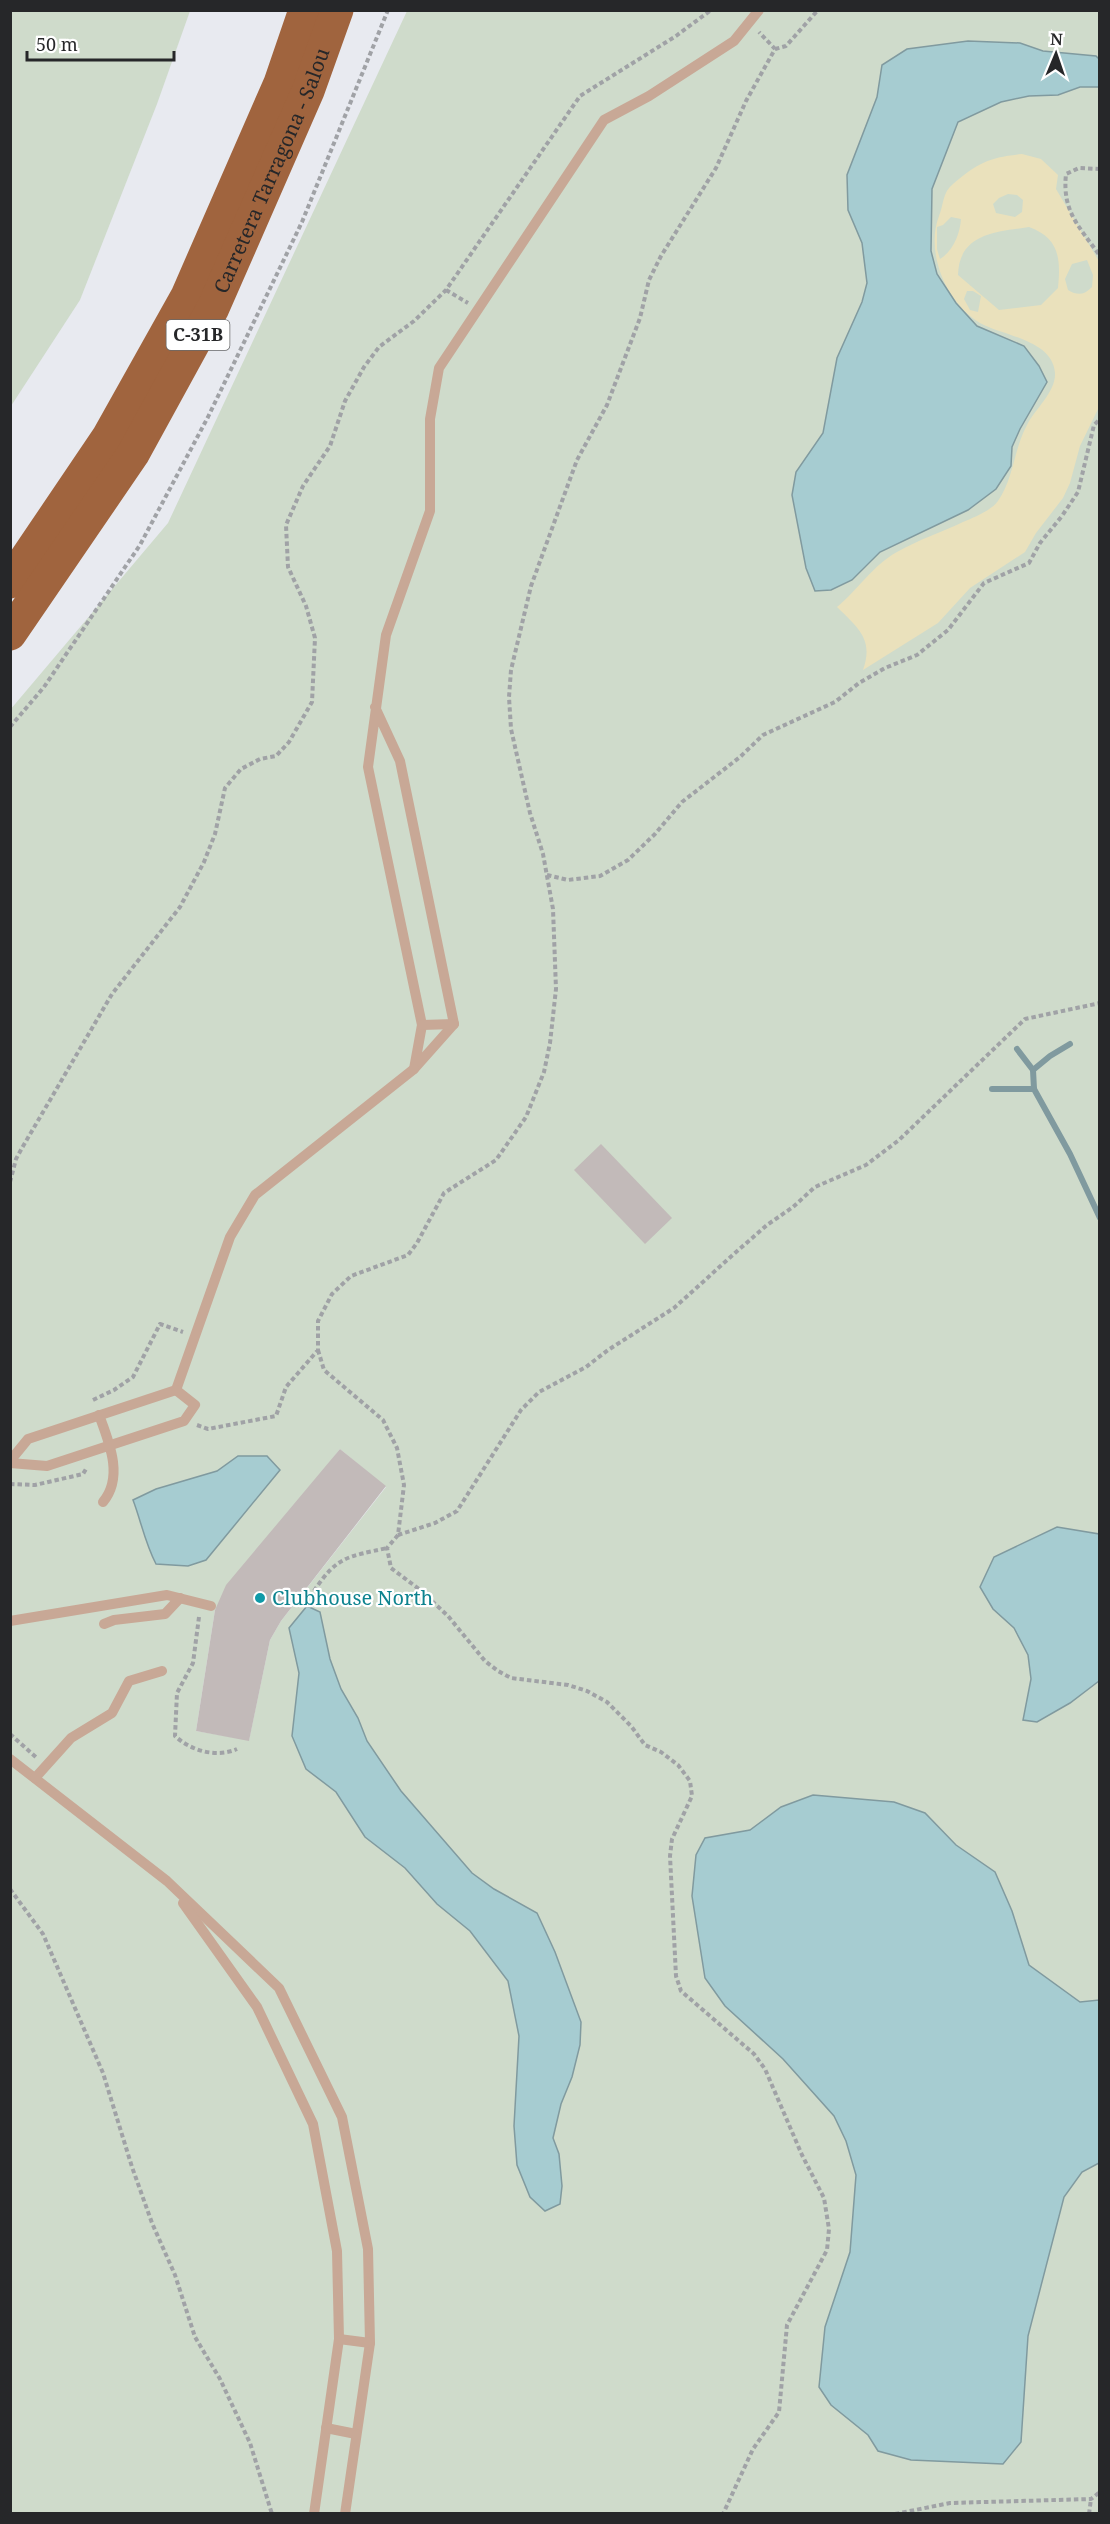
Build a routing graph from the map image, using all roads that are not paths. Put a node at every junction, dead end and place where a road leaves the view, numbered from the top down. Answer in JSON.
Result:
{"nodes":[{"id":1,"x":305,"y":10,"type":"edge"},
{"id":2,"x":337,"y":10,"type":"edge"},
{"id":3,"x":759,"y":10,"type":"edge"},
{"id":4,"x":10,"y":582,"type":"edge"},
{"id":5,"x":10,"y":634,"type":"edge"},
{"id":6,"x":375,"y":707,"type":"junction"},
{"id":7,"x":454,"y":1024,"type":"junction"},
{"id":8,"x":422,"y":1025,"type":"junction"},
{"id":9,"x":414,"y":1069,"type":"junction"},
{"id":10,"x":176,"y":1390,"type":"junction"},
{"id":11,"x":99,"y":1415,"type":"junction"},
{"id":12,"x":110,"y":1445,"type":"junction"},
{"id":13,"x":10,"y":1462,"type":"edge"},
{"id":14,"x":103,"y":1502,"type":"dead end"},
{"id":15,"x":180,"y":1598,"type":"junction"},
{"id":16,"x":211,"y":1606,"type":"road end"},
{"id":17,"x":10,"y":1621,"type":"edge"},
{"id":18,"x":104,"y":1624,"type":"dead end"},
{"id":19,"x":162,"y":1671,"type":"dead end"},
{"id":20,"x":10,"y":1759,"type":"edge"},
{"id":21,"x":35,"y":1778,"type":"junction"},
{"id":22,"x":167,"y":1881,"type":"junction"},
{"id":23,"x":339,"y":2339,"type":"junction"},
{"id":24,"x":370,"y":2343,"type":"junction"},
{"id":25,"x":326,"y":2428,"type":"junction"},
{"id":26,"x":356,"y":2433,"type":"junction"},
{"id":27,"x":314,"y":2514,"type":"edge"},
{"id":28,"x":345,"y":2514,"type":"edge"}],
"edges":[{"from":1,"to":4,"type":"highway","name":"Carretera Tarragona - Salou","number":"C-31B"},
{"from":2,"to":5,"type":"highway","name":"Carretera Tarragona - Salou","number":"C-31B"},
{"from":3,"to":6,"type":"lane"},
{"from":6,"to":7,"type":"lane"},
{"from":6,"to":8,"type":"lane"},
{"from":7,"to":8,"type":"lane"},
{"from":7,"to":9,"type":"lane"},
{"from":8,"to":9,"type":"lane"},
{"from":9,"to":10,"type":"lane"},
{"from":10,"to":11,"type":"lane"},
{"from":10,"to":12,"type":"lane"},
{"from":11,"to":12,"type":"lane"},
{"from":11,"to":13,"type":"lane"},
{"from":12,"to":13,"type":"lane"},
{"from":12,"to":14,"type":"lane"},
{"from":15,"to":16,"type":"lane"},
{"from":15,"to":17,"type":"lane"},
{"from":15,"to":18,"type":"lane"},
{"from":19,"to":21,"type":"lane"},
{"from":20,"to":21,"type":"lane"},
{"from":21,"to":22,"type":"lane"},
{"from":22,"to":23,"type":"lane"},
{"from":22,"to":24,"type":"lane"},
{"from":23,"to":24,"type":"lane"},
{"from":23,"to":25,"type":"lane"},
{"from":24,"to":26,"type":"lane"},
{"from":25,"to":26,"type":"lane"},
{"from":25,"to":27,"type":"lane"},
{"from":26,"to":28,"type":"lane"}]}
